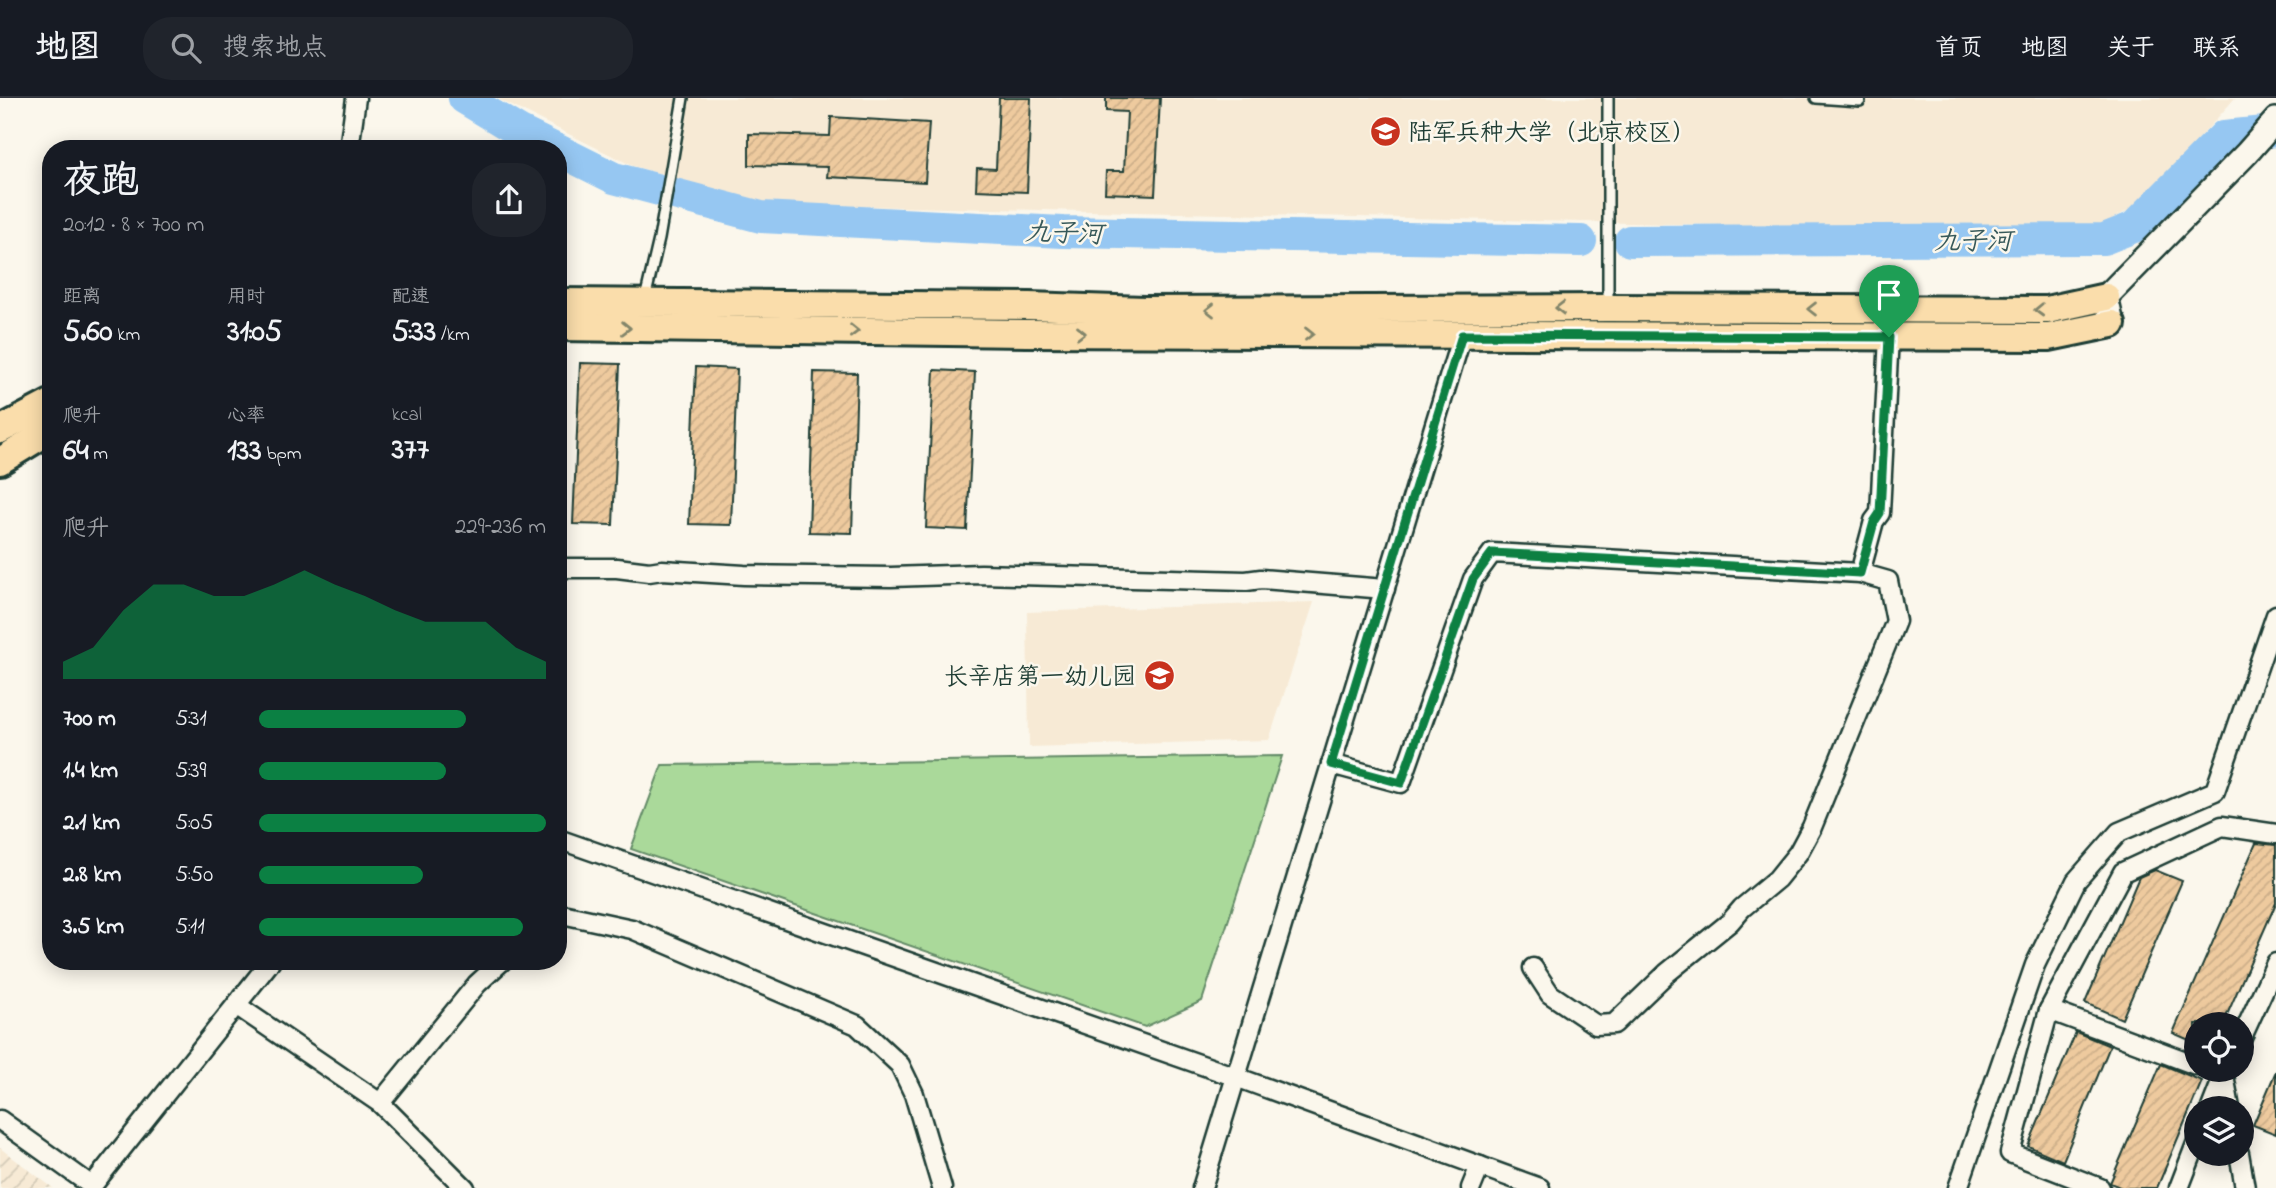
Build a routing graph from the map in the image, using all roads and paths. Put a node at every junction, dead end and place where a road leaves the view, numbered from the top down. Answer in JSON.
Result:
{"nodes":[{"id":1,"x":356,"y":98,"type":"edge"},
{"id":2,"x":683,"y":98,"type":"edge"},
{"id":3,"x":1608,"y":98,"type":"edge"},
{"id":4,"x":1816,"y":98,"type":"edge"},
{"id":5,"x":1860,"y":101,"type":"dead end"},
{"id":6,"x":2276,"y":120,"type":"edge"},
{"id":7,"x":350,"y":140,"type":"edge"},
{"id":8,"x":2106,"y":298,"type":"junction"},
{"id":9,"x":567,"y":302,"type":"edge"},
{"id":10,"x":644,"y":304,"type":"junction"},
{"id":11,"x":1608,"y":308,"type":"junction"},
{"id":12,"x":2112,"y":324,"type":"joint"},
{"id":13,"x":567,"y":327,"type":"edge"},
{"id":14,"x":1462,"y":335,"type":"junction"},
{"id":15,"x":1889,"y":337,"type":"junction"},
{"id":16,"x":42,"y":407,"type":"edge"},
{"id":17,"x":0,"y":430,"type":"edge"},
{"id":18,"x":42,"y":435,"type":"edge"},
{"id":19,"x":0,"y":461,"type":"edge"},
{"id":20,"x":567,"y":568,"type":"edge"},
{"id":21,"x":1860,"y":573,"type":"junction"},
{"id":22,"x":1385,"y":589,"type":"junction"},
{"id":23,"x":2276,"y":615,"type":"edge"},
{"id":24,"x":1331,"y":764,"type":"junction"},
{"id":25,"x":2276,"y":834,"type":"edge"},
{"id":26,"x":567,"y":842,"type":"edge"},
{"id":27,"x":567,"y":915,"type":"edge"},
{"id":28,"x":2276,"y":963,"type":"edge"},
{"id":29,"x":1533,"y":968,"type":"dead end"},
{"id":30,"x":264,"y":970,"type":"edge"},
{"id":31,"x":492,"y":970,"type":"edge"},
{"id":32,"x":236,"y":1005,"type":"junction"},
{"id":33,"x":2049,"y":1010,"type":"junction"},
{"id":34,"x":2254,"y":1012,"type":"edge"},
{"id":35,"x":2184,"y":1061,"type":"edge"},
{"id":36,"x":1236,"y":1077,"type":"junction"},
{"id":37,"x":380,"y":1103,"type":"junction"},
{"id":38,"x":0,"y":1120,"type":"edge"},
{"id":39,"x":1480,"y":1166,"type":"junction"},
{"id":40,"x":2188,"y":1166,"type":"edge"},
{"id":41,"x":2241,"y":1166,"type":"edge"},
{"id":42,"x":465,"y":1188,"type":"edge"},
{"id":43,"x":942,"y":1188,"type":"edge"},
{"id":44,"x":1202,"y":1188,"type":"edge"},
{"id":45,"x":1471,"y":1188,"type":"edge"},
{"id":46,"x":1540,"y":1188,"type":"edge"},
{"id":47,"x":1958,"y":1188,"type":"edge"},
{"id":48,"x":2100,"y":1188,"type":"edge"},
{"id":49,"x":2179,"y":1188,"type":"edge"},
{"id":50,"x":2245,"y":1188,"type":"edge"}],
"edges":[{"from":1,"to":7,"type":"street"},
{"from":2,"to":10,"type":"lane"},
{"from":3,"to":11,"type":"lane"},
{"from":4,"to":5,"type":"lane"},
{"from":6,"to":8,"type":"street"},
{"from":8,"to":11,"type":"main road","one_way":true},
{"from":8,"to":12,"type":"street"},
{"from":9,"to":10,"type":"main road"},
{"from":11,"to":10,"type":"main road","one_way":true},
{"from":12,"to":15,"type":"main road"},
{"from":13,"to":14,"type":"main road","one_way":true},
{"from":14,"to":15,"type":"main road"},
{"from":14,"to":22,"type":"street"},
{"from":15,"to":21,"type":"street"},
{"from":16,"to":17,"type":"main road"},
{"from":18,"to":19,"type":"main road"},
{"from":20,"to":22,"type":"street"},
{"from":21,"to":24,"type":"street"},
{"from":21,"to":29,"type":"street"},
{"from":22,"to":24,"type":"street"},
{"from":23,"to":47,"type":"street"},
{"from":24,"to":36,"type":"street"},
{"from":25,"to":33,"type":"street"},
{"from":26,"to":36,"type":"street"},
{"from":27,"to":43,"type":"street"},
{"from":28,"to":34,"type":"street"},
{"from":30,"to":32,"type":"street"},
{"from":31,"to":37,"type":"street"},
{"from":32,"to":37,"type":"street"},
{"from":32,"to":38,"type":"street"},
{"from":33,"to":35,"type":"street"},
{"from":33,"to":48,"type":"street"},
{"from":36,"to":39,"type":"street"},
{"from":36,"to":44,"type":"street"},
{"from":37,"to":42,"type":"street"},
{"from":39,"to":45,"type":"street"},
{"from":39,"to":46,"type":"street"},
{"from":40,"to":49,"type":"street"},
{"from":41,"to":50,"type":"street"}]}
